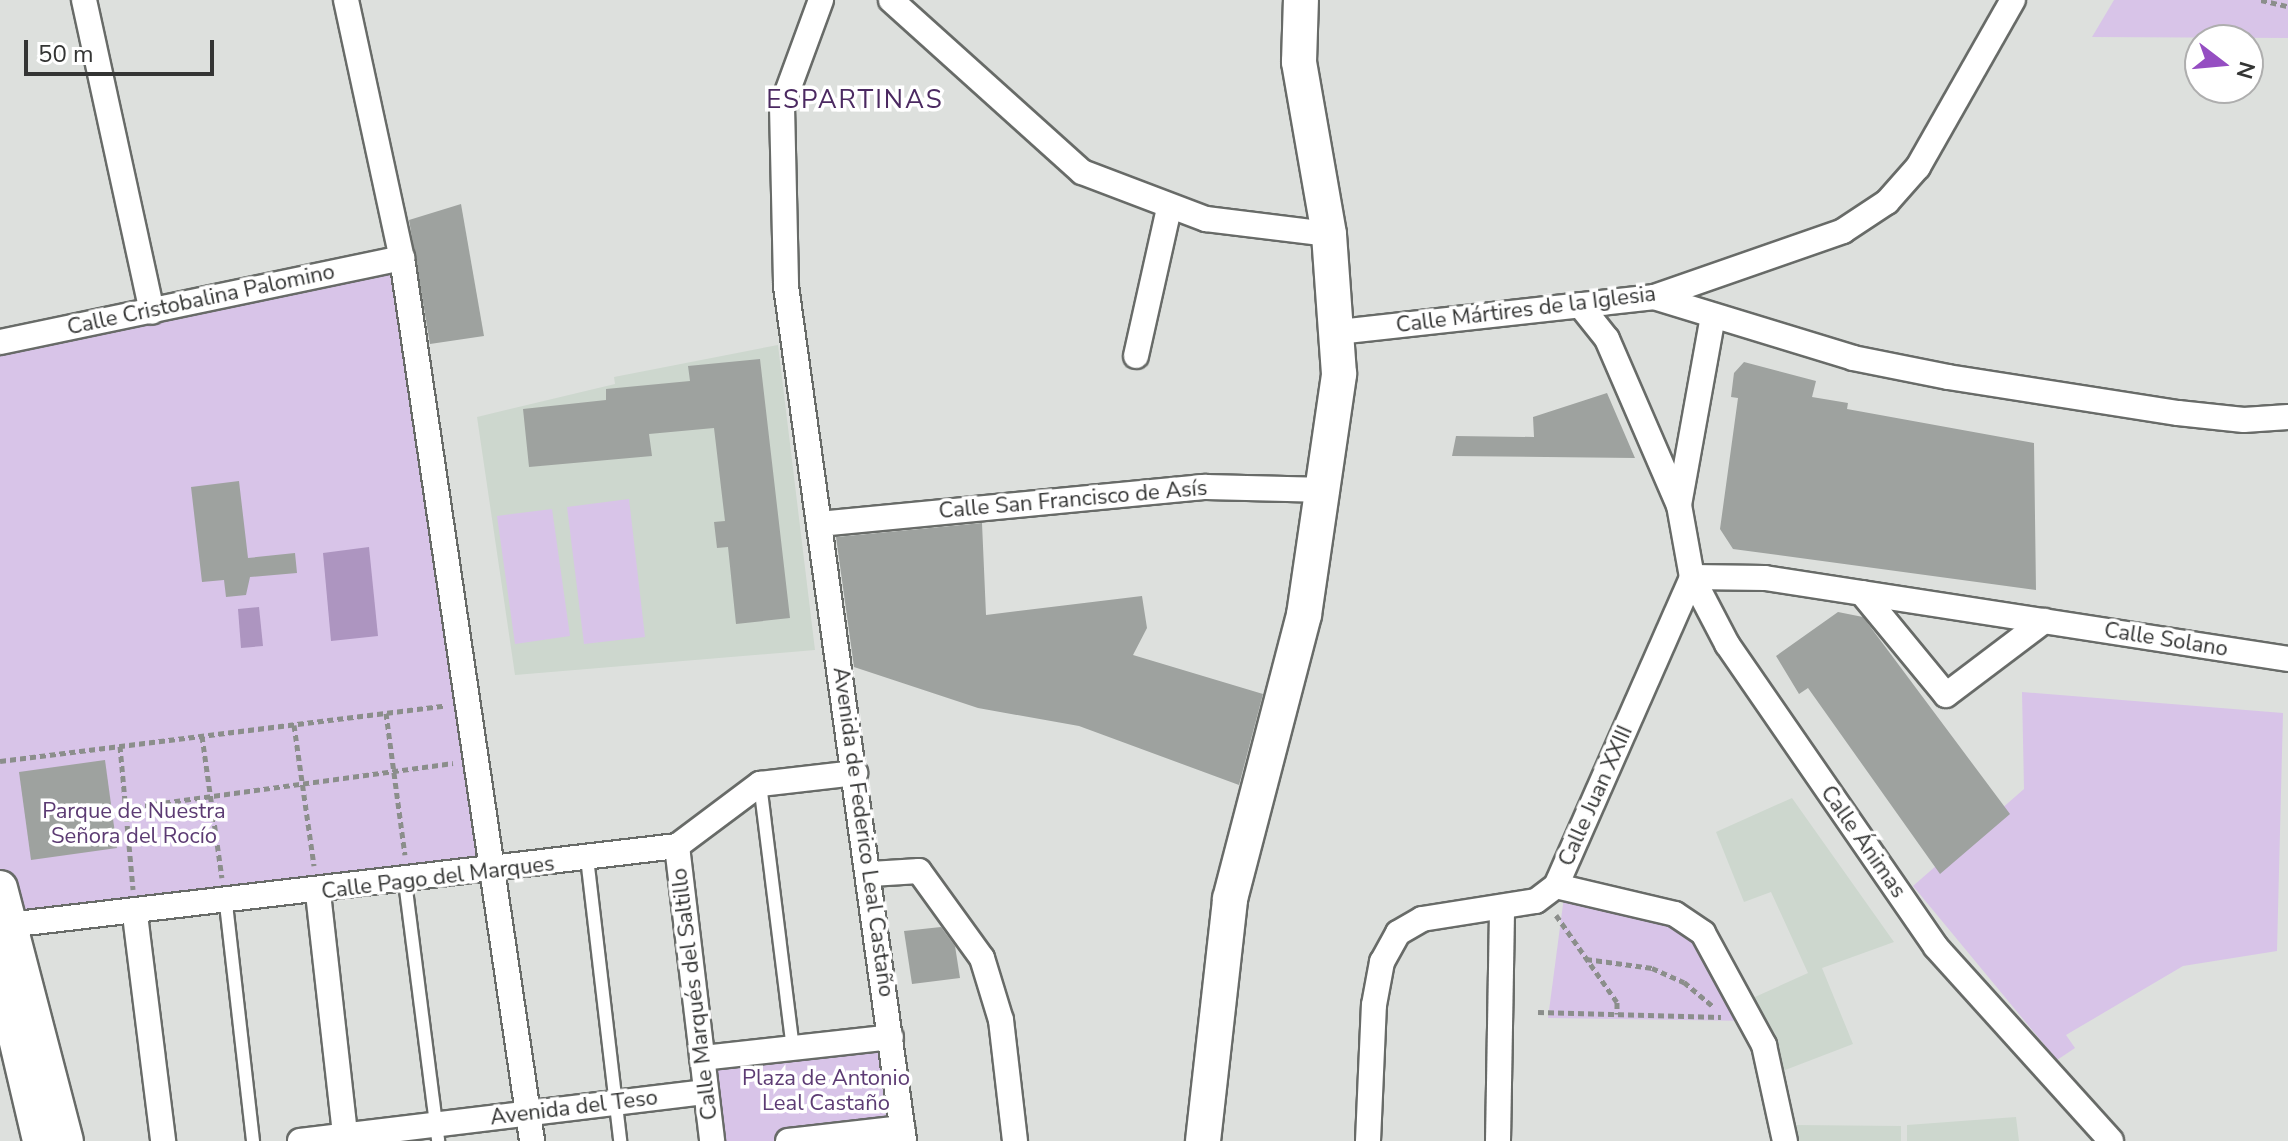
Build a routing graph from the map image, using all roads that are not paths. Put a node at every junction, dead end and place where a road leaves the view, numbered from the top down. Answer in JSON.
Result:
{"nodes":[{"id":1,"x":84,"y":0,"type":"edge"},
{"id":2,"x":346,"y":0,"type":"edge"},
{"id":3,"x":821,"y":0,"type":"edge"},
{"id":4,"x":1301,"y":0,"type":"edge"},
{"id":5,"x":2013,"y":0,"type":"edge"},
{"id":6,"x":895,"y":1,"type":"edge"},
{"id":7,"x":1169,"y":208,"type":"junction"},
{"id":8,"x":1329,"y":234,"type":"junction"},
{"id":9,"x":402,"y":258,"type":"junction"},
{"id":10,"x":1654,"y":297,"type":"junction"},
{"id":11,"x":1580,"y":305,"type":"junction"},
{"id":12,"x":152,"y":312,"type":"junction"},
{"id":13,"x":1713,"y":316,"type":"junction"},
{"id":14,"x":1338,"y":332,"type":"junction"},
{"id":15,"x":0,"y":342,"type":"edge"},
{"id":16,"x":1136,"y":356,"type":"dead end"},
{"id":17,"x":2288,"y":417,"type":"edge"},
{"id":18,"x":1327,"y":490,"type":"junction"},
{"id":19,"x":1679,"y":505,"type":"junction"},
{"id":20,"x":819,"y":524,"type":"junction"},
{"id":21,"x":1692,"y":577,"type":"junction"},
{"id":22,"x":1862,"y":593,"type":"junction"},
{"id":23,"x":2044,"y":621,"type":"junction"},
{"id":24,"x":2288,"y":659,"type":"edge"},
{"id":25,"x":855,"y":773,"type":"junction"},
{"id":26,"x":760,"y":784,"type":"junction"},
{"id":27,"x":677,"y":846,"type":"junction"},
{"id":28,"x":587,"y":858,"type":"junction"},
{"id":29,"x":495,"y":871,"type":"junction"},
{"id":30,"x":871,"y":874,"type":"junction"},
{"id":31,"x":407,"y":882,"type":"junction"},
{"id":32,"x":1556,"y":886,"type":"junction"},
{"id":33,"x":0,"y":888,"type":"edge"},
{"id":34,"x":318,"y":893,"type":"junction"},
{"id":35,"x":226,"y":904,"type":"junction"},
{"id":36,"x":1502,"y":908,"type":"junction"},
{"id":37,"x":135,"y":915,"type":"junction"},
{"id":38,"x":7,"y":926,"type":"edge"},
{"id":39,"x":0,"y":970,"type":"edge"},
{"id":40,"x":891,"y":1037,"type":"junction"},
{"id":41,"x":793,"y":1048,"type":"junction"},
{"id":42,"x":702,"y":1058,"type":"junction"},
{"id":43,"x":706,"y":1092,"type":"junction"},
{"id":44,"x":616,"y":1103,"type":"junction"},
{"id":45,"x":529,"y":1114,"type":"junction"},
{"id":46,"x":437,"y":1133,"type":"edge"},
{"id":47,"x":903,"y":1135,"type":"edge"},
{"id":48,"x":346,"y":1138,"type":"edge"},
{"id":49,"x":799,"y":1140,"type":"edge"},
{"id":50,"x":40,"y":1141,"type":"edge"},
{"id":51,"x":66,"y":1141,"type":"edge"},
{"id":52,"x":163,"y":1141,"type":"edge"},
{"id":53,"x":253,"y":1141,"type":"edge"},
{"id":54,"x":300,"y":1141,"type":"edge"},
{"id":55,"x":532,"y":1141,"type":"edge"},
{"id":56,"x":620,"y":1141,"type":"edge"},
{"id":57,"x":712,"y":1141,"type":"edge"},
{"id":58,"x":1015,"y":1141,"type":"edge"},
{"id":59,"x":1203,"y":1141,"type":"edge"},
{"id":60,"x":1368,"y":1141,"type":"edge"},
{"id":61,"x":1498,"y":1141,"type":"edge"},
{"id":62,"x":1785,"y":1141,"type":"edge"},
{"id":63,"x":2111,"y":1141,"type":"edge"}],
"edges":[{"from":1,"to":12,"type":"street"},
{"from":2,"to":9,"type":"street"},
{"from":3,"to":20,"type":"street","name":"Avenida de Federico Leal Castaño"},
{"from":4,"to":8,"type":"main road"},
{"from":5,"to":10,"type":"street","name":"Calle Mártires de la Iglesia"},
{"from":6,"to":7,"type":"street"},
{"from":7,"to":8,"type":"street"},
{"from":7,"to":16,"type":"street"},
{"from":8,"to":14,"type":"main road"},
{"from":9,"to":12,"type":"street","name":"Calle Cristobalina Palomino"},
{"from":9,"to":29,"type":"street"},
{"from":10,"to":11,"type":"street","name":"Calle Mártires de la Iglesia"},
{"from":10,"to":13,"type":"street"},
{"from":11,"to":14,"type":"street","name":"Calle Mártires de la Iglesia"},
{"from":11,"to":19,"type":"street","name":"Calle Ánimas"},
{"from":12,"to":15,"type":"street","name":"Calle Cristobalina Palomino"},
{"from":13,"to":17,"type":"street"},
{"from":13,"to":19,"type":"street","name":"Calle Ánimas"},
{"from":14,"to":18,"type":"main road"},
{"from":18,"to":20,"type":"street","name":"Calle San Francisco de Asís"},
{"from":18,"to":59,"type":"main road"},
{"from":19,"to":21,"type":"street","name":"Calle Ánimas"},
{"from":20,"to":25,"type":"street","name":"Avenida de Federico Leal Castaño"},
{"from":21,"to":22,"type":"street","name":"Calle Solano"},
{"from":21,"to":32,"type":"street","name":"Calle Juan XXIII"},
{"from":21,"to":63,"type":"street","name":"Calle Ánimas"},
{"from":22,"to":23,"type":"street","name":"Calle Solano"},
{"from":22,"to":23,"type":"street"},
{"from":23,"to":24,"type":"street","name":"Calle Solano"},
{"from":25,"to":26,"type":"street"},
{"from":25,"to":30,"type":"street","name":"Avenida de Federico Leal Castaño"},
{"from":26,"to":27,"type":"street","name":"Calle Pago del Marques"},
{"from":26,"to":41,"type":"lane"},
{"from":27,"to":28,"type":"street","name":"Calle Pago del Marques"},
{"from":27,"to":42,"type":"street","name":"Calle Marqués del Saltillo"},
{"from":28,"to":29,"type":"street","name":"Calle Pago del Marques"},
{"from":28,"to":44,"type":"lane"},
{"from":29,"to":31,"type":"street","name":"Calle Pago del Marques"},
{"from":29,"to":45,"type":"street"},
{"from":30,"to":40,"type":"street","name":"Avenida de Federico Leal Castaño"},
{"from":30,"to":58,"type":"street"},
{"from":31,"to":34,"type":"street","name":"Calle Pago del Marques"},
{"from":31,"to":46,"type":"lane"},
{"from":32,"to":36,"type":"street","name":"Calle Juan XXIII"},
{"from":32,"to":62,"type":"street"},
{"from":33,"to":38,"type":"main road"},
{"from":34,"to":35,"type":"street","name":"Calle Pago del Marques"},
{"from":34,"to":48,"type":"street"},
{"from":35,"to":37,"type":"street","name":"Calle Pago del Marques"},
{"from":35,"to":53,"type":"lane"},
{"from":36,"to":60,"type":"street","name":"Calle Juan XXIII"},
{"from":36,"to":61,"type":"street"},
{"from":37,"to":38,"type":"street","name":"Calle Pago del Marques"},
{"from":37,"to":52,"type":"street"},
{"from":38,"to":51,"type":"main road"},
{"from":39,"to":50,"type":"main road"},
{"from":40,"to":41,"type":"street"},
{"from":40,"to":47,"type":"street","name":"Avenida de Federico Leal Castaño"},
{"from":41,"to":42,"type":"street"},
{"from":42,"to":43,"type":"street","name":"Calle Marqués del Saltillo"},
{"from":43,"to":44,"type":"street","name":"Avenida del Teso"},
{"from":43,"to":57,"type":"street","name":"Calle Marqués del Saltillo"},
{"from":44,"to":45,"type":"street","name":"Avenida del Teso"},
{"from":44,"to":56,"type":"lane"},
{"from":45,"to":46,"type":"street","name":"Avenida del Teso"},
{"from":45,"to":55,"type":"street"},
{"from":46,"to":48,"type":"street","name":"Avenida del Teso"},
{"from":47,"to":49,"type":"street"},
{"from":48,"to":54,"type":"street","name":"Avenida del Teso"}]}
